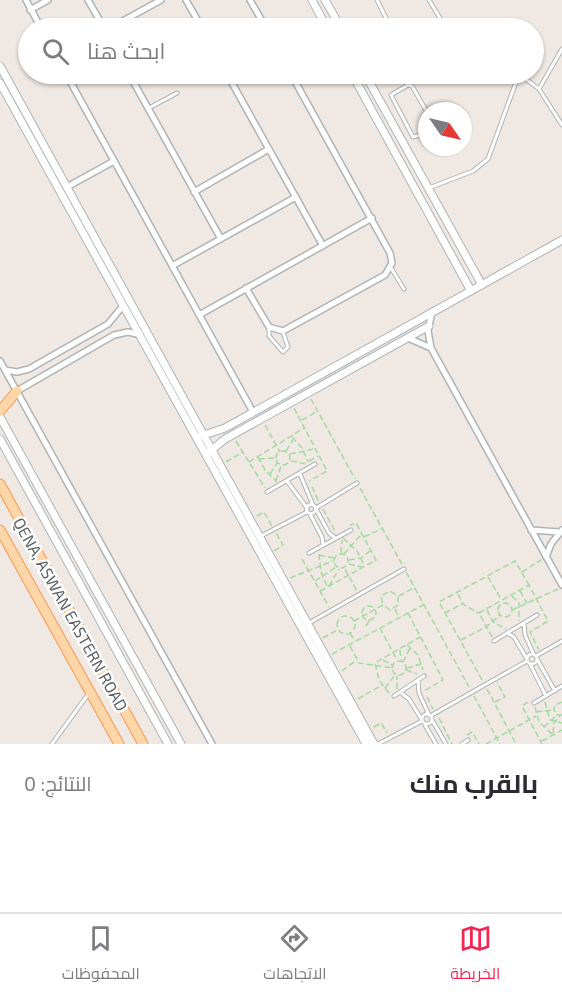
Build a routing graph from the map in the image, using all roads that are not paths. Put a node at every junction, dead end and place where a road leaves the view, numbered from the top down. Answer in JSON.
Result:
{"nodes":[{"id":1,"x":26,"y":0,"type":"edge"},
{"id":2,"x":48,"y":0,"type":"edge"},
{"id":3,"x":88,"y":0,"type":"edge"},
{"id":4,"x":161,"y":0,"type":"edge"},
{"id":5,"x":186,"y":0,"type":"edge"},
{"id":6,"x":250,"y":0,"type":"edge"},
{"id":7,"x":312,"y":0,"type":"edge"},
{"id":8,"x":325,"y":0,"type":"edge"},
{"id":9,"x":377,"y":0,"type":"edge"},
{"id":10,"x":429,"y":0,"type":"edge"},
{"id":11,"x":30,"y":10,"type":"junction"},
{"id":12,"x":35,"y":18,"type":"edge"},
{"id":13,"x":98,"y":18,"type":"edge"},
{"id":14,"x":128,"y":18,"type":"edge"},
{"id":15,"x":195,"y":18,"type":"edge"},
{"id":16,"x":260,"y":18,"type":"edge"},
{"id":17,"x":322,"y":18,"type":"edge"},
{"id":18,"x":335,"y":18,"type":"edge"},
{"id":19,"x":386,"y":18,"type":"edge"},
{"id":20,"x":440,"y":18,"type":"edge"},
{"id":21,"x":562,"y":49,"type":"edge"},
{"id":22,"x":0,"y":66,"type":"edge"},
{"id":23,"x":544,"y":80,"type":"edge"},
{"id":24,"x":0,"y":83,"type":"edge"},
{"id":25,"x":72,"y":84,"type":"edge"},
{"id":26,"x":134,"y":84,"type":"edge"},
{"id":27,"x":233,"y":84,"type":"edge"},
{"id":28,"x":297,"y":84,"type":"edge"},
{"id":29,"x":357,"y":84,"type":"edge"},
{"id":30,"x":372,"y":84,"type":"edge"},
{"id":31,"x":515,"y":84,"type":"edge"},
{"id":32,"x":532,"y":84,"type":"edge"},
{"id":33,"x":542,"y":84,"type":"edge"},
{"id":34,"x":539,"y":89,"type":"junction"},
{"id":35,"x":177,"y":93,"type":"dead end"},
{"id":36,"x":422,"y":102,"type":"edge"},
{"id":37,"x":148,"y":109,"type":"junction"},
{"id":38,"x":402,"y":118,"type":"junction"},
{"id":39,"x":393,"y":123,"type":"junction"},
{"id":40,"x":562,"y":125,"type":"edge"},
{"id":41,"x":418,"y":136,"type":"edge"},
{"id":42,"x":269,"y":149,"type":"junction"},
{"id":43,"x":114,"y":161,"type":"junction"},
{"id":44,"x":67,"y":187,"type":"junction"},
{"id":45,"x":429,"y":188,"type":"junction"},
{"id":46,"x":194,"y":192,"type":"junction"},
{"id":47,"x":296,"y":197,"type":"junction"},
{"id":48,"x":372,"y":219,"type":"junction"},
{"id":49,"x":221,"y":239,"type":"junction"},
{"id":50,"x":562,"y":240,"type":"edge"},
{"id":51,"x":323,"y":246,"type":"junction"},
{"id":52,"x":172,"y":266,"type":"junction"},
{"id":53,"x":391,"y":268,"type":"junction"},
{"id":54,"x":482,"y":285,"type":"junction"},
{"id":55,"x":246,"y":288,"type":"junction"},
{"id":56,"x":404,"y":289,"type":"dead end"},
{"id":57,"x":471,"y":291,"type":"junction"},
{"id":58,"x":122,"y":307,"type":"junction"},
{"id":59,"x":432,"y":312,"type":"junction"},
{"id":60,"x":199,"y":315,"type":"junction"},
{"id":61,"x":429,"y":326,"type":"junction"},
{"id":62,"x":269,"y":327,"type":"junction"},
{"id":63,"x":283,"y":331,"type":"junction"},
{"id":64,"x":137,"y":334,"type":"junction"},
{"id":65,"x":408,"y":338,"type":"junction"},
{"id":66,"x":431,"y":348,"type":"junction"},
{"id":67,"x":0,"y":361,"type":"edge"},
{"id":68,"x":5,"y":370,"type":"junction"},
{"id":69,"x":17,"y":391,"type":"junction"},
{"id":70,"x":0,"y":411,"type":"edge"},
{"id":71,"x":253,"y":412,"type":"junction"},
{"id":72,"x":0,"y":417,"type":"edge"},
{"id":73,"x":194,"y":435,"type":"junction"},
{"id":74,"x":204,"y":435,"type":"junction"},
{"id":75,"x":0,"y":440,"type":"edge"},
{"id":76,"x":212,"y":449,"type":"junction"},
{"id":77,"x":206,"y":456,"type":"junction"},
{"id":78,"x":315,"y":464,"type":"dead end"},
{"id":79,"x":300,"y":473,"type":"junction"},
{"id":80,"x":287,"y":481,"type":"junction"},
{"id":81,"x":357,"y":483,"type":"dead end"},
{"id":82,"x":0,"y":484,"type":"edge"},
{"id":83,"x":267,"y":492,"type":"road end"},
{"id":84,"x":315,"y":507,"type":"junction"},
{"id":85,"x":308,"y":511,"type":"junction"},
{"id":86,"x":351,"y":530,"type":"dead end"},
{"id":87,"x":531,"y":530,"type":"junction"},
{"id":88,"x":0,"y":531,"type":"edge"},
{"id":89,"x":561,"y":531,"type":"edge"},
{"id":90,"x":260,"y":536,"type":"junction"},
{"id":91,"x":338,"y":536,"type":"junction"},
{"id":92,"x":321,"y":546,"type":"junction"},
{"id":93,"x":309,"y":553,"type":"dead end"},
{"id":94,"x":546,"y":557,"type":"junction"},
{"id":95,"x":404,"y":569,"type":"dead end"},
{"id":96,"x":562,"y":586,"type":"edge"},
{"id":97,"x":537,"y":615,"type":"dead end"},
{"id":98,"x":524,"y":623,"type":"junction"},
{"id":99,"x":307,"y":624,"type":"junction"},
{"id":100,"x":508,"y":632,"type":"junction"},
{"id":101,"x":494,"y":641,"type":"road end"},
{"id":102,"x":562,"y":641,"type":"edge"},
{"id":103,"x":536,"y":656,"type":"junction"},
{"id":104,"x":528,"y":661,"type":"junction"},
{"id":105,"x":424,"y":676,"type":"road end"},
{"id":106,"x":418,"y":680,"type":"junction"},
{"id":107,"x":562,"y":686,"type":"edge"},
{"id":108,"x":90,"y":691,"type":"junction"},
{"id":109,"x":555,"y":691,"type":"junction"},
{"id":110,"x":546,"y":696,"type":"junction"},
{"id":111,"x":534,"y":703,"type":"road end"},
{"id":112,"x":430,"y":717,"type":"junction"},
{"id":113,"x":422,"y":721,"type":"junction"},
{"id":114,"x":468,"y":740,"type":"dead end"},
{"id":115,"x":52,"y":744,"type":"edge"},
{"id":116,"x":119,"y":744,"type":"edge"},
{"id":117,"x":143,"y":744,"type":"edge"},
{"id":118,"x":168,"y":744,"type":"edge"},
{"id":119,"x":181,"y":744,"type":"edge"},
{"id":120,"x":212,"y":744,"type":"edge"},
{"id":121,"x":366,"y":744,"type":"edge"},
{"id":122,"x":376,"y":744,"type":"edge"},
{"id":123,"x":435,"y":744,"type":"edge"},
{"id":124,"x":446,"y":744,"type":"edge"},
{"id":125,"x":462,"y":744,"type":"edge"}],
"edges":[{"from":1,"to":11,"type":"street"},
{"from":2,"to":11,"type":"street"},
{"from":3,"to":13,"type":"street"},
{"from":4,"to":14,"type":"street"},
{"from":5,"to":15,"type":"street"},
{"from":6,"to":16,"type":"street"},
{"from":7,"to":17,"type":"street"},
{"from":8,"to":18,"type":"street"},
{"from":9,"to":19,"type":"lane"},
{"from":10,"to":20,"type":"lane"},
{"from":11,"to":12,"type":"street"},
{"from":21,"to":23,"type":"lane"},
{"from":22,"to":44,"type":"street"},
{"from":24,"to":58,"type":"street"},
{"from":25,"to":43,"type":"street"},
{"from":26,"to":37,"type":"street"},
{"from":27,"to":42,"type":"street"},
{"from":28,"to":48,"type":"street"},
{"from":29,"to":57,"type":"street"},
{"from":30,"to":39,"type":"street"},
{"from":31,"to":45,"type":"lane"},
{"from":32,"to":34,"type":"lane"},
{"from":33,"to":34,"type":"lane"},
{"from":34,"to":40,"type":"lane"},
{"from":35,"to":37,"type":"lane"},
{"from":36,"to":38,"type":"lane"},
{"from":37,"to":46,"type":"street"},
{"from":38,"to":39,"type":"lane"},
{"from":38,"to":41,"type":"lane"},
{"from":39,"to":45,"type":"street"},
{"from":42,"to":46,"type":"street"},
{"from":42,"to":47,"type":"street"},
{"from":43,"to":44,"type":"street"},
{"from":43,"to":52,"type":"street"},
{"from":44,"to":74,"type":"street"},
{"from":45,"to":54,"type":"street"},
{"from":46,"to":49,"type":"street"},
{"from":47,"to":49,"type":"street"},
{"from":47,"to":51,"type":"street"},
{"from":48,"to":51,"type":"street"},
{"from":48,"to":53,"type":"street"},
{"from":49,"to":52,"type":"street"},
{"from":50,"to":54,"type":"street"},
{"from":51,"to":55,"type":"street"},
{"from":52,"to":60,"type":"street"},
{"from":53,"to":56,"type":"lane"},
{"from":53,"to":63,"type":"street"},
{"from":54,"to":57,"type":"street"},
{"from":55,"to":60,"type":"street"},
{"from":55,"to":62,"type":"street"},
{"from":57,"to":59,"type":"street"},
{"from":58,"to":64,"type":"street"},
{"from":58,"to":68,"type":"street"},
{"from":59,"to":61,"type":"street"},
{"from":59,"to":71,"type":"street"},
{"from":60,"to":71,"type":"street"},
{"from":61,"to":65,"type":"street"},
{"from":61,"to":66,"type":"street"},
{"from":62,"to":63,"type":"street"},
{"from":62,"to":63,"type":"lane"},
{"from":64,"to":69,"type":"street"},
{"from":64,"to":73,"type":"street"},
{"from":65,"to":66,"type":"street"},
{"from":65,"to":76,"type":"street"},
{"from":66,"to":87,"type":"street"},
{"from":67,"to":68,"type":"street"},
{"from":68,"to":69,"type":"street"},
{"from":69,"to":70,"type":"main road"},
{"from":69,"to":120,"type":"street"},
{"from":71,"to":74,"type":"street"},
{"from":72,"to":119,"type":"street"},
{"from":73,"to":74,"type":"street"},
{"from":73,"to":77,"type":"street"},
{"from":74,"to":76,"type":"street"},
{"from":75,"to":118,"type":"street"},
{"from":76,"to":77,"type":"street"},
{"from":76,"to":90,"type":"street"},
{"from":77,"to":121,"type":"street"},
{"from":78,"to":79,"type":"lane"},
{"from":79,"to":80,"type":"lane"},
{"from":79,"to":84,"type":"lane"},
{"from":80,"to":83,"type":"lane"},
{"from":80,"to":85,"type":"lane"},
{"from":81,"to":84,"type":"lane"},
{"from":82,"to":117,"type":"main road","name":"QENA, ASWAN EASTERN ROAD"},
{"from":84,"to":85,"type":"lane"},
{"from":84,"to":85,"type":"lane"},
{"from":84,"to":91,"type":"lane"},
{"from":85,"to":90,"type":"lane"},
{"from":85,"to":92,"type":"lane"},
{"from":86,"to":91,"type":"lane"},
{"from":87,"to":89,"type":"street"},
{"from":87,"to":94,"type":"street"},
{"from":88,"to":108,"type":"main road","name":"QENA, ASWAN EASTERN ROAD"},
{"from":89,"to":94,"type":"street"},
{"from":90,"to":99,"type":"street"},
{"from":91,"to":92,"type":"lane"},
{"from":92,"to":93,"type":"lane"},
{"from":94,"to":96,"type":"street"},
{"from":95,"to":99,"type":"lane"},
{"from":97,"to":98,"type":"lane"},
{"from":98,"to":100,"type":"lane"},
{"from":98,"to":103,"type":"lane"},
{"from":99,"to":122,"type":"street"},
{"from":100,"to":101,"type":"lane"},
{"from":100,"to":104,"type":"lane"},
{"from":102,"to":103,"type":"lane"},
{"from":103,"to":104,"type":"lane"},
{"from":103,"to":104,"type":"lane"},
{"from":103,"to":109,"type":"lane"},
{"from":104,"to":110,"type":"lane"},
{"from":104,"to":112,"type":"lane"},
{"from":105,"to":106,"type":"lane"},
{"from":106,"to":112,"type":"lane"},
{"from":106,"to":113,"type":"lane"},
{"from":107,"to":109,"type":"lane"},
{"from":108,"to":115,"type":"lane"},
{"from":108,"to":116,"type":"main road","name":"QENA, ASWAN EASTERN ROAD"},
{"from":109,"to":110,"type":"lane"},
{"from":110,"to":111,"type":"lane"},
{"from":112,"to":113,"type":"lane"},
{"from":112,"to":113,"type":"lane"},
{"from":112,"to":124,"type":"lane"},
{"from":113,"to":122,"type":"lane"},
{"from":113,"to":123,"type":"lane"},
{"from":114,"to":125,"type":"lane"}]}
